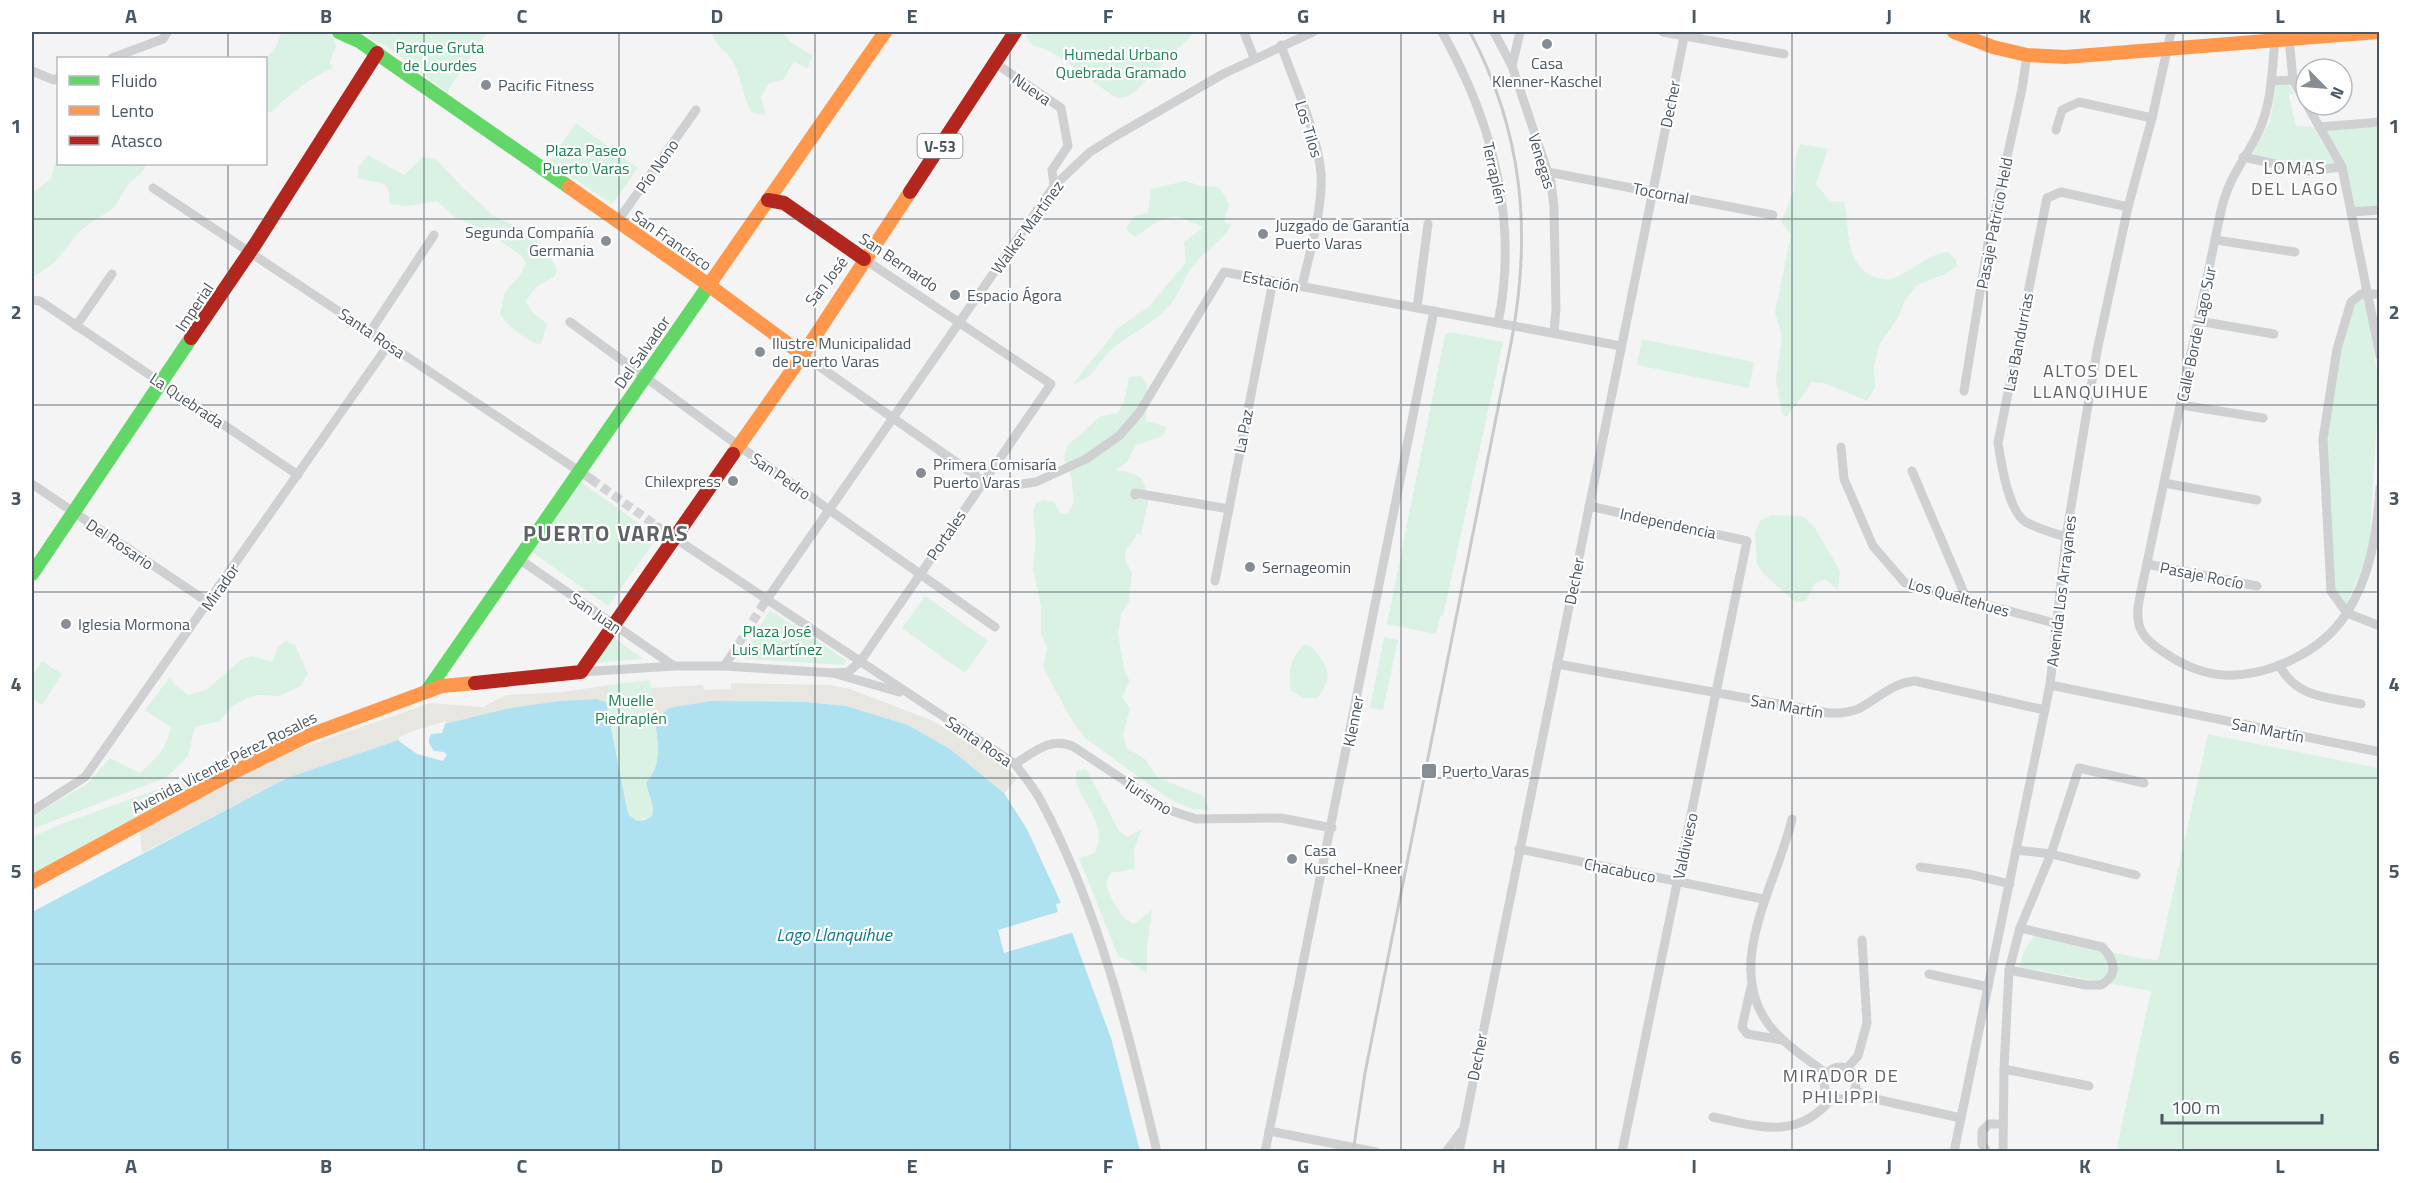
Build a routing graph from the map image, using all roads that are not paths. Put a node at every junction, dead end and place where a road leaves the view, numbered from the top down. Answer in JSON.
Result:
{"nodes":[{"id":1,"x":167,"y":32,"type":"edge"},
{"id":2,"x":339,"y":32,"type":"edge"},
{"id":3,"x":885,"y":32,"type":"edge"},
{"id":4,"x":1015,"y":32,"type":"edge"},
{"id":5,"x":1244,"y":32,"type":"edge"},
{"id":6,"x":1313,"y":32,"type":"edge"},
{"id":7,"x":1442,"y":32,"type":"edge"},
{"id":8,"x":1494,"y":32,"type":"edge"},
{"id":9,"x":1520,"y":32,"type":"edge"},
{"id":10,"x":1663,"y":32,"type":"edge"},
{"id":11,"x":1954,"y":32,"type":"edge"},
{"id":12,"x":2171,"y":32,"type":"edge"},
{"id":13,"x":2378,"y":32,"type":"edge"},
{"id":14,"x":1684,"y":34,"type":"edge"},
{"id":15,"x":361,"y":36,"type":"edge"},
{"id":16,"x":2282,"y":39,"type":"junction"},
{"id":17,"x":1281,"y":45,"type":"junction"},
{"id":18,"x":2169,"y":48,"type":"junction"},
{"id":19,"x":377,"y":53,"type":"junction"},
{"id":20,"x":1784,"y":54,"type":"dead end"},
{"id":21,"x":2027,"y":55,"type":"junction"},
{"id":22,"x":115,"y":57,"type":"edge"},
{"id":23,"x":1254,"y":58,"type":"junction"},
{"id":24,"x":995,"y":63,"type":"junction"},
{"id":25,"x":1512,"y":66,"type":"junction"},
{"id":26,"x":32,"y":70,"type":"edge"},
{"id":27,"x":57,"y":78,"type":"edge"},
{"id":28,"x":2293,"y":80,"type":"joint"},
{"id":29,"x":2271,"y":81,"type":"junction"},
{"id":30,"x":696,"y":110,"type":"dead end"},
{"id":31,"x":2313,"y":117,"type":"edge"},
{"id":32,"x":2152,"y":118,"type":"junction"},
{"id":33,"x":2379,"y":122,"type":"edge"},
{"id":34,"x":2319,"y":127,"type":"junction"},
{"id":35,"x":2056,"y":129,"type":"dead end"},
{"id":36,"x":2243,"y":157,"type":"junction"},
{"id":37,"x":2342,"y":167,"type":"junction"},
{"id":38,"x":1548,"y":172,"type":"junction"},
{"id":39,"x":782,"y":180,"type":"junction"},
{"id":40,"x":1054,"y":186,"type":"junction"},
{"id":41,"x":153,"y":188,"type":"dead end"},
{"id":42,"x":1652,"y":192,"type":"junction"},
{"id":43,"x":768,"y":200,"type":"junction"},
{"id":44,"x":789,"y":206,"type":"junction"},
{"id":45,"x":2128,"y":207,"type":"junction"},
{"id":46,"x":2379,"y":210,"type":"edge"},
{"id":47,"x":2351,"y":212,"type":"junction"},
{"id":48,"x":1773,"y":215,"type":"dead end"},
{"id":49,"x":617,"y":222,"type":"junction"},
{"id":50,"x":1428,"y":225,"type":"dead end"},
{"id":51,"x":434,"y":236,"type":"dead end"},
{"id":52,"x":2216,"y":240,"type":"junction"},
{"id":53,"x":250,"y":252,"type":"junction"},
{"id":54,"x":2295,"y":252,"type":"dead end"},
{"id":55,"x":864,"y":260,"type":"junction"},
{"id":56,"x":112,"y":274,"type":"dead end"},
{"id":57,"x":1273,"y":281,"type":"junction"},
{"id":58,"x":709,"y":286,"type":"junction"},
{"id":59,"x":1302,"y":286,"type":"junction"},
{"id":60,"x":2368,"y":294,"type":"junction"},
{"id":61,"x":2379,"y":294,"type":"edge"},
{"id":62,"x":32,"y":299,"type":"edge"},
{"id":63,"x":1417,"y":308,"type":"junction"},
{"id":64,"x":1434,"y":311,"type":"junction"},
{"id":65,"x":2198,"y":321,"type":"junction"},
{"id":66,"x":570,"y":322,"type":"dead end"},
{"id":67,"x":960,"y":323,"type":"junction"},
{"id":68,"x":1498,"y":323,"type":"junction"},
{"id":69,"x":76,"y":326,"type":"junction"},
{"id":70,"x":370,"y":332,"type":"junction"},
{"id":71,"x":1554,"y":333,"type":"junction"},
{"id":72,"x":2274,"y":334,"type":"dead end"},
{"id":73,"x":389,"y":344,"type":"junction"},
{"id":74,"x":1621,"y":346,"type":"junction"},
{"id":75,"x":799,"y":352,"type":"junction"},
{"id":76,"x":2379,"y":356,"type":"edge"},
{"id":77,"x":645,"y":378,"type":"junction"},
{"id":78,"x":162,"y":383,"type":"junction"},
{"id":79,"x":1050,"y":384,"type":"joint"},
{"id":80,"x":1964,"y":391,"type":"dead end"},
{"id":81,"x":2181,"y":405,"type":"junction"},
{"id":82,"x":894,"y":418,"type":"junction"},
{"id":83,"x":2263,"y":418,"type":"dead end"},
{"id":84,"x":735,"y":443,"type":"junction"},
{"id":85,"x":1841,"y":447,"type":"dead end"},
{"id":86,"x":1912,"y":471,"type":"dead end"},
{"id":87,"x":298,"y":475,"type":"junction"},
{"id":88,"x":586,"y":475,"type":"junction"},
{"id":89,"x":983,"y":481,"type":"junction"},
{"id":90,"x":2164,"y":483,"type":"junction"},
{"id":91,"x":32,"y":484,"type":"edge"},
{"id":92,"x":2379,"y":488,"type":"edge"},
{"id":93,"x":1135,"y":495,"type":"dead end"},
{"id":94,"x":2257,"y":500,"type":"dead end"},
{"id":95,"x":1589,"y":506,"type":"junction"},
{"id":96,"x":1228,"y":509,"type":"junction"},
{"id":97,"x":829,"y":510,"type":"junction"},
{"id":98,"x":74,"y":513,"type":"junction"},
{"id":99,"x":666,"y":533,"type":"junction"},
{"id":100,"x":2066,"y":537,"type":"junction"},
{"id":101,"x":1747,"y":541,"type":"joint"},
{"id":102,"x":519,"y":559,"type":"junction"},
{"id":103,"x":2147,"y":564,"type":"junction"},
{"id":104,"x":920,"y":573,"type":"junction"},
{"id":105,"x":32,"y":574,"type":"edge"},
{"id":106,"x":1215,"y":581,"type":"dead end"},
{"id":107,"x":2257,"y":586,"type":"dead end"},
{"id":108,"x":765,"y":602,"type":"junction"},
{"id":109,"x":1968,"y":602,"type":"junction"},
{"id":110,"x":208,"y":603,"type":"junction"},
{"id":111,"x":2347,"y":613,"type":"junction"},
{"id":112,"x":610,"y":622,"type":"junction"},
{"id":113,"x":2058,"y":624,"type":"junction"},
{"id":114,"x":2379,"y":626,"type":"edge"},
{"id":115,"x":995,"y":627,"type":"dead end"},
{"id":116,"x":731,"y":656,"type":"tunnel mouth"},
{"id":117,"x":860,"y":662,"type":"junction"},
{"id":118,"x":1557,"y":664,"type":"junction"},
{"id":119,"x":2279,"y":664,"type":"junction"},
{"id":120,"x":674,"y":666,"type":"junction"},
{"id":121,"x":724,"y":666,"type":"junction"},
{"id":122,"x":574,"y":673,"type":"junction"},
{"id":123,"x":833,"y":673,"type":"junction"},
{"id":124,"x":2050,"y":685,"type":"junction"},
{"id":125,"x":427,"y":691,"type":"junction"},
{"id":126,"x":1716,"y":693,"type":"junction"},
{"id":127,"x":916,"y":700,"type":"junction"},
{"id":128,"x":2361,"y":704,"type":"dead end"},
{"id":129,"x":2045,"y":710,"type":"junction"},
{"id":130,"x":2379,"y":752,"type":"edge"},
{"id":131,"x":1015,"y":764,"type":"junction"},
{"id":132,"x":2144,"y":783,"type":"dead end"},
{"id":133,"x":32,"y":811,"type":"edge"},
{"id":134,"x":1792,"y":819,"type":"dead end"},
{"id":135,"x":1332,"y":828,"type":"junction"},
{"id":136,"x":1519,"y":849,"type":"junction"},
{"id":137,"x":2016,"y":850,"type":"junction"},
{"id":138,"x":2051,"y":854,"type":"junction"},
{"id":139,"x":1920,"y":867,"type":"dead end"},
{"id":140,"x":2136,"y":875,"type":"dead end"},
{"id":141,"x":1677,"y":881,"type":"junction"},
{"id":142,"x":32,"y":882,"type":"edge"},
{"id":143,"x":2010,"y":884,"type":"junction"},
{"id":144,"x":1763,"y":899,"type":"junction"},
{"id":145,"x":2020,"y":928,"type":"junction"},
{"id":146,"x":1862,"y":940,"type":"dead end"},
{"id":147,"x":2009,"y":970,"type":"junction"},
{"id":148,"x":1929,"y":974,"type":"dead end"},
{"id":149,"x":1752,"y":986,"type":"junction"},
{"id":150,"x":1988,"y":987,"type":"junction"},
{"id":151,"x":1782,"y":1040,"type":"junction"},
{"id":152,"x":1846,"y":1069,"type":"junction"},
{"id":153,"x":2004,"y":1069,"type":"junction"},
{"id":154,"x":1827,"y":1074,"type":"junction"},
{"id":155,"x":2090,"y":1086,"type":"dead end"},
{"id":156,"x":1855,"y":1089,"type":"junction"},
{"id":157,"x":1833,"y":1097,"type":"junction"},
{"id":158,"x":1713,"y":1116,"type":"dead end"},
{"id":159,"x":1961,"y":1118,"type":"junction"},
{"id":160,"x":2003,"y":1124,"type":"junction"},
{"id":161,"x":1463,"y":1130,"type":"junction"},
{"id":162,"x":1269,"y":1131,"type":"junction"},
{"id":163,"x":1157,"y":1152,"type":"edge"},
{"id":164,"x":1265,"y":1152,"type":"edge"},
{"id":165,"x":1376,"y":1152,"type":"edge"},
{"id":166,"x":1446,"y":1152,"type":"edge"},
{"id":167,"x":1459,"y":1152,"type":"edge"},
{"id":168,"x":1622,"y":1152,"type":"edge"},
{"id":169,"x":1954,"y":1152,"type":"edge"},
{"id":170,"x":1988,"y":1152,"type":"edge"},
{"id":171,"x":2003,"y":1152,"type":"edge"}],
"edges":[{"from":1,"to":22,"type":"street"},
{"from":2,"to":15,"type":"main road","name":"San Francisco"},
{"from":3,"to":39,"type":"main road","name":"Del Salvador"},
{"from":4,"to":24,"type":"main road","number":"V-53"},
{"from":5,"to":23,"type":"street"},
{"from":6,"to":17,"type":"street","name":"Walker Martínez"},
{"from":7,"to":68,"type":"street","name":"Terraplén"},
{"from":8,"to":25,"type":"street","name":"Venegas"},
{"from":9,"to":25,"type":"street"},
{"from":10,"to":14,"type":"street"},
{"from":11,"to":21,"type":"main road"},
{"from":12,"to":18,"type":"street","name":"Avenida Los Arrayanes"},
{"from":13,"to":16,"type":"main road"},
{"from":14,"to":20,"type":"street"},
{"from":14,"to":42,"type":"street","name":"Decher"},
{"from":15,"to":19,"type":"main road","name":"San Francisco"},
{"from":16,"to":18,"type":"main road"},
{"from":16,"to":28,"type":"street"},
{"from":16,"to":29,"type":"street","name":"Calle Borde Lago Sur"},
{"from":17,"to":23,"type":"street","name":"Walker Martínez"},
{"from":17,"to":59,"type":"street","name":"Los Tilos"},
{"from":18,"to":21,"type":"main road"},
{"from":18,"to":32,"type":"street","name":"Avenida Los Arrayanes"},
{"from":19,"to":49,"type":"main road","name":"San Francisco"},
{"from":19,"to":53,"type":"main road","name":"Imperial"},
{"from":21,"to":80,"type":"street","name":"Pasaje Patricio Held"},
{"from":23,"to":40,"type":"street","name":"Walker Martínez"},
{"from":24,"to":40,"type":"street","name":"Nueva"},
{"from":24,"to":55,"type":"main road","number":"V-53"},
{"from":25,"to":38,"type":"street","name":"Venegas"},
{"from":26,"to":27,"type":"street"},
{"from":28,"to":29,"type":"street"},
{"from":29,"to":36,"type":"street","name":"Calle Borde Lago Sur"},
{"from":30,"to":49,"type":"street","name":"Pío Nono"},
{"from":31,"to":34,"type":"street"},
{"from":32,"to":35,"type":"street"},
{"from":32,"to":45,"type":"street","name":"Avenida Los Arrayanes"},
{"from":33,"to":34,"type":"street"},
{"from":34,"to":37,"type":"street"},
{"from":36,"to":37,"type":"street"},
{"from":36,"to":52,"type":"street","name":"Calle Borde Lago Sur"},
{"from":37,"to":47,"type":"street"},
{"from":38,"to":42,"type":"street","name":"Tocornal"},
{"from":38,"to":71,"type":"street","name":"Venegas"},
{"from":39,"to":43,"type":"main road","name":"Del Salvador"},
{"from":39,"to":44,"type":"main road"},
{"from":40,"to":67,"type":"street","name":"Walker Martínez"},
{"from":41,"to":53,"type":"street","name":"Santa Rosa"},
{"from":42,"to":48,"type":"street","name":"Tocornal"},
{"from":42,"to":74,"type":"street","name":"Decher"},
{"from":43,"to":44,"type":"main road","name":"San Bernardo"},
{"from":43,"to":58,"type":"main road","name":"Del Salvador"},
{"from":44,"to":55,"type":"main road","name":"San Bernardo"},
{"from":45,"to":100,"type":"street","name":"Avenida Los Arrayanes"},
{"from":45,"to":100,"type":"street","name":"Las Bandurrias"},
{"from":46,"to":47,"type":"street"},
{"from":47,"to":60,"type":"street"},
{"from":49,"to":58,"type":"main road","name":"San Francisco"},
{"from":50,"to":63,"type":"street"},
{"from":51,"to":70,"type":"street"},
{"from":52,"to":54,"type":"street"},
{"from":52,"to":65,"type":"street","name":"Calle Borde Lago Sur"},
{"from":53,"to":70,"type":"street","name":"Santa Rosa"},
{"from":53,"to":78,"type":"main road","name":"Imperial"},
{"from":55,"to":67,"type":"street","name":"San Bernardo"},
{"from":55,"to":75,"type":"main road","name":"San José"},
{"from":56,"to":69,"type":"street"},
{"from":57,"to":59,"type":"street","name":"Estación"},
{"from":57,"to":89,"type":"street","name":"Estación"},
{"from":57,"to":96,"type":"street","name":"La Paz"},
{"from":58,"to":75,"type":"main road","name":"San Francisco"},
{"from":58,"to":77,"type":"main road","name":"Del Salvador"},
{"from":59,"to":63,"type":"street","name":"Estación"},
{"from":60,"to":61,"type":"street"},
{"from":60,"to":76,"type":"street"},
{"from":60,"to":111,"type":"street"},
{"from":62,"to":69,"type":"street","name":"La Quebrada"},
{"from":63,"to":64,"type":"street","name":"Estación"},
{"from":64,"to":68,"type":"street","name":"Estación"},
{"from":64,"to":135,"type":"street","name":"Klenner"},
{"from":65,"to":72,"type":"street"},
{"from":65,"to":81,"type":"street","name":"Calle Borde Lago Sur"},
{"from":66,"to":77,"type":"street","name":"San Pedro"},
{"from":67,"to":79,"type":"street","name":"San Bernardo"},
{"from":67,"to":82,"type":"street","name":"Walker Martínez"},
{"from":68,"to":71,"type":"street","name":"Estación"},
{"from":69,"to":78,"type":"street","name":"La Quebrada"},
{"from":70,"to":73,"type":"street","name":"Santa Rosa"},
{"from":71,"to":74,"type":"street","name":"Estación"},
{"from":73,"to":87,"type":"street","name":"Mirador"},
{"from":73,"to":88,"type":"street","name":"Santa Rosa"},
{"from":74,"to":95,"type":"street","name":"Decher"},
{"from":75,"to":82,"type":"street","name":"San Francisco"},
{"from":75,"to":84,"type":"main road","name":"San José"},
{"from":77,"to":84,"type":"street","name":"San Pedro"},
{"from":77,"to":88,"type":"main road","name":"Del Salvador"},
{"from":78,"to":87,"type":"street","name":"La Quebrada"},
{"from":78,"to":98,"type":"main road","name":"Imperial"},
{"from":79,"to":89,"type":"street","name":"Portales"},
{"from":81,"to":83,"type":"street"},
{"from":81,"to":90,"type":"street","name":"Calle Borde Lago Sur"},
{"from":82,"to":89,"type":"street","name":"San Francisco"},
{"from":82,"to":97,"type":"street","name":"Walker Martínez"},
{"from":84,"to":97,"type":"street","name":"San Pedro"},
{"from":84,"to":99,"type":"main road","name":"San José"},
{"from":85,"to":109,"type":"street","name":"Los Queltehues"},
{"from":86,"to":109,"type":"street"},
{"from":87,"to":110,"type":"street","name":"Mirador"},
{"from":88,"to":102,"type":"main road","name":"Del Salvador"},
{"from":89,"to":104,"type":"street","name":"Portales"},
{"from":90,"to":94,"type":"street"},
{"from":90,"to":103,"type":"street","name":"Calle Borde Lago Sur"},
{"from":91,"to":98,"type":"street","name":"Del Rosario"},
{"from":92,"to":111,"type":"street"},
{"from":93,"to":96,"type":"street"},
{"from":95,"to":101,"type":"street","name":"Independencia"},
{"from":95,"to":118,"type":"street","name":"Decher"},
{"from":96,"to":106,"type":"street","name":"La Paz"},
{"from":97,"to":104,"type":"street","name":"San Pedro"},
{"from":97,"to":108,"type":"street","name":"Walker Martínez"},
{"from":98,"to":105,"type":"main road","name":"Imperial"},
{"from":98,"to":110,"type":"street","name":"Del Rosario"},
{"from":99,"to":108,"type":"street","name":"Santa Rosa"},
{"from":99,"to":112,"type":"main road","name":"San José"},
{"from":100,"to":113,"type":"street","name":"Avenida Los Arrayanes"},
{"from":101,"to":126,"type":"street","name":"Valdivieso"},
{"from":102,"to":112,"type":"street","name":"San Juan"},
{"from":102,"to":125,"type":"main road","name":"Del Salvador"},
{"from":103,"to":107,"type":"street","name":"Pasaje Rocío"},
{"from":103,"to":119,"type":"street","name":"Calle Borde Lago Sur"},
{"from":104,"to":115,"type":"street","name":"San Pedro"},
{"from":104,"to":117,"type":"street","name":"Portales"},
{"from":108,"to":117,"type":"street","name":"Santa Rosa"},
{"from":109,"to":113,"type":"street","name":"Los Queltehues"},
{"from":110,"to":133,"type":"street","name":"Mirador"},
{"from":111,"to":114,"type":"street"},
{"from":111,"to":119,"type":"street"},
{"from":112,"to":120,"type":"street","name":"San Juan"},
{"from":112,"to":122,"type":"main road","name":"San José"},
{"from":113,"to":124,"type":"street","name":"Avenida Los Arrayanes"},
{"from":116,"to":121,"type":"street"},
{"from":117,"to":123,"type":"street"},
{"from":117,"to":127,"type":"street","name":"Santa Rosa"},
{"from":118,"to":126,"type":"street","name":"San Martín"},
{"from":118,"to":136,"type":"street","name":"Decher"},
{"from":119,"to":128,"type":"street"},
{"from":120,"to":121,"type":"street"},
{"from":120,"to":122,"type":"street"},
{"from":121,"to":123,"type":"street"},
{"from":122,"to":125,"type":"main road","name":"Avenida Vicente Pérez Rosales"},
{"from":123,"to":127,"type":"street"},
{"from":124,"to":129,"type":"street","name":"Avenida Los Arrayanes"},
{"from":124,"to":130,"type":"street","name":"San Martín"},
{"from":125,"to":142,"type":"main road","name":"Avenida Vicente Pérez Rosales"},
{"from":126,"to":129,"type":"street","name":"San Martín"},
{"from":126,"to":141,"type":"street","name":"Valdivieso"},
{"from":127,"to":131,"type":"street","name":"Santa Rosa"},
{"from":129,"to":137,"type":"street","name":"Avenida Los Arrayanes"},
{"from":131,"to":135,"type":"street","name":"Turismo"},
{"from":131,"to":163,"type":"street","name":"Santa Rosa"},
{"from":132,"to":138,"type":"street"},
{"from":134,"to":144,"type":"street"},
{"from":135,"to":162,"type":"street","name":"Klenner"},
{"from":136,"to":141,"type":"street","name":"Chacabuco"},
{"from":136,"to":161,"type":"street","name":"Decher"},
{"from":137,"to":138,"type":"street"},
{"from":137,"to":143,"type":"street","name":"Avenida Los Arrayanes"},
{"from":138,"to":140,"type":"street"},
{"from":138,"to":145,"type":"street"},
{"from":139,"to":143,"type":"street"},
{"from":141,"to":144,"type":"street","name":"Chacabuco"},
{"from":141,"to":168,"type":"street","name":"Valdivieso"},
{"from":143,"to":150,"type":"street","name":"Avenida Los Arrayanes"},
{"from":144,"to":149,"type":"street"},
{"from":145,"to":147,"type":"street"},
{"from":145,"to":147,"type":"street"},
{"from":146,"to":152,"type":"street"},
{"from":147,"to":153,"type":"street"},
{"from":148,"to":150,"type":"street"},
{"from":149,"to":151,"type":"street"},
{"from":149,"to":151,"type":"street"},
{"from":150,"to":159,"type":"street","name":"Avenida Los Arrayanes"},
{"from":151,"to":154,"type":"street"},
{"from":152,"to":154,"type":"street"},
{"from":152,"to":156,"type":"street"},
{"from":153,"to":155,"type":"street"},
{"from":153,"to":160,"type":"street"},
{"from":154,"to":157,"type":"street"},
{"from":156,"to":157,"type":"street"},
{"from":156,"to":159,"type":"street"},
{"from":157,"to":158,"type":"street"},
{"from":159,"to":169,"type":"street","name":"Avenida Los Arrayanes"},
{"from":160,"to":170,"type":"street"},
{"from":160,"to":171,"type":"street"},
{"from":161,"to":166,"type":"street","name":"Decher"},
{"from":161,"to":167,"type":"street","name":"Decher"},
{"from":162,"to":164,"type":"street","name":"Klenner"},
{"from":162,"to":165,"type":"street"}]}
